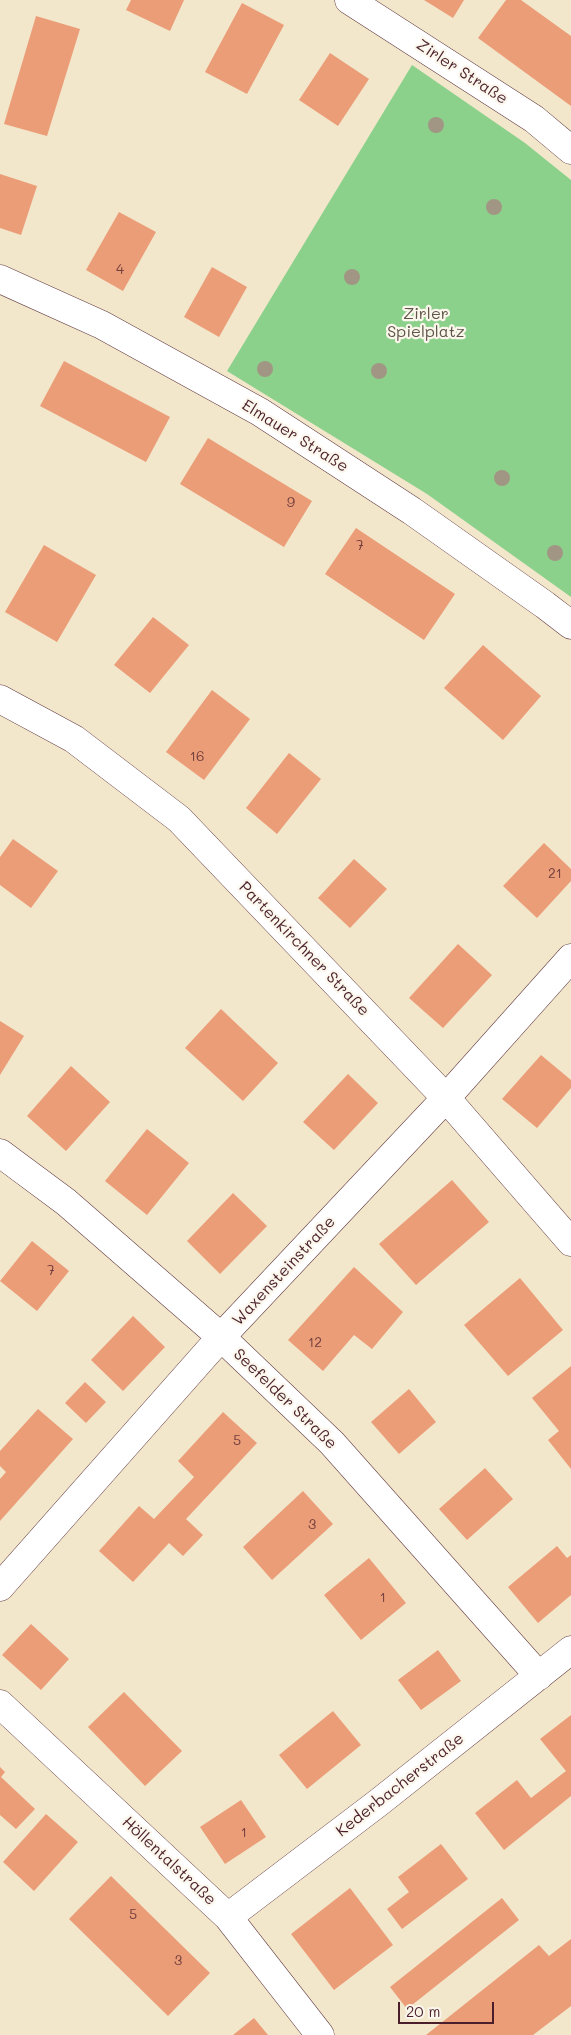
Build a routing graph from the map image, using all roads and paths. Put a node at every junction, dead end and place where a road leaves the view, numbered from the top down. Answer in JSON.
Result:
{"nodes":[{"id":1,"x":349,"y":0,"type":"edge"},
{"id":2,"x":571,"y":150,"type":"edge"},
{"id":3,"x":0,"y":279,"type":"edge"},
{"id":4,"x":571,"y":626,"type":"edge"},
{"id":5,"x":0,"y":699,"type":"edge"},
{"id":6,"x":571,"y":958,"type":"edge"},
{"id":7,"x":446,"y":1098,"type":"junction"},
{"id":8,"x":0,"y":1153,"type":"edge"},
{"id":9,"x":571,"y":1242,"type":"edge"},
{"id":10,"x":221,"y":1338,"type":"junction"},
{"id":11,"x":0,"y":1587,"type":"edge"},
{"id":12,"x":571,"y":1650,"type":"edge"},
{"id":13,"x":539,"y":1676,"type":"junction"},
{"id":14,"x":0,"y":1704,"type":"edge"},
{"id":15,"x":228,"y":1917,"type":"junction"},
{"id":16,"x":320,"y":2035,"type":"edge"}],
"edges":[{"from":1,"to":2,"type":"street","name":"Zirler Straße"},
{"from":3,"to":4,"type":"street","name":"Elmauer Straße"},
{"from":5,"to":7,"type":"street","name":"Partenkirchner Straße"},
{"from":6,"to":7,"type":"street","name":"Waxensteinstraße"},
{"from":7,"to":9,"type":"street","name":"Partenkirchner Straße"},
{"from":7,"to":10,"type":"street","name":"Waxensteinstraße"},
{"from":8,"to":10,"type":"street","name":"Seefelder Straße"},
{"from":10,"to":11,"type":"street","name":"Waxensteinstraße"},
{"from":10,"to":13,"type":"street","name":"Seefelder Straße"},
{"from":12,"to":13,"type":"street","name":"Kederbacherstraße"},
{"from":13,"to":15,"type":"street","name":"Kederbacherstraße"},
{"from":14,"to":15,"type":"street","name":"Höllentalstraße"},
{"from":15,"to":16,"type":"street","name":"Höllentalstraße"}]}
